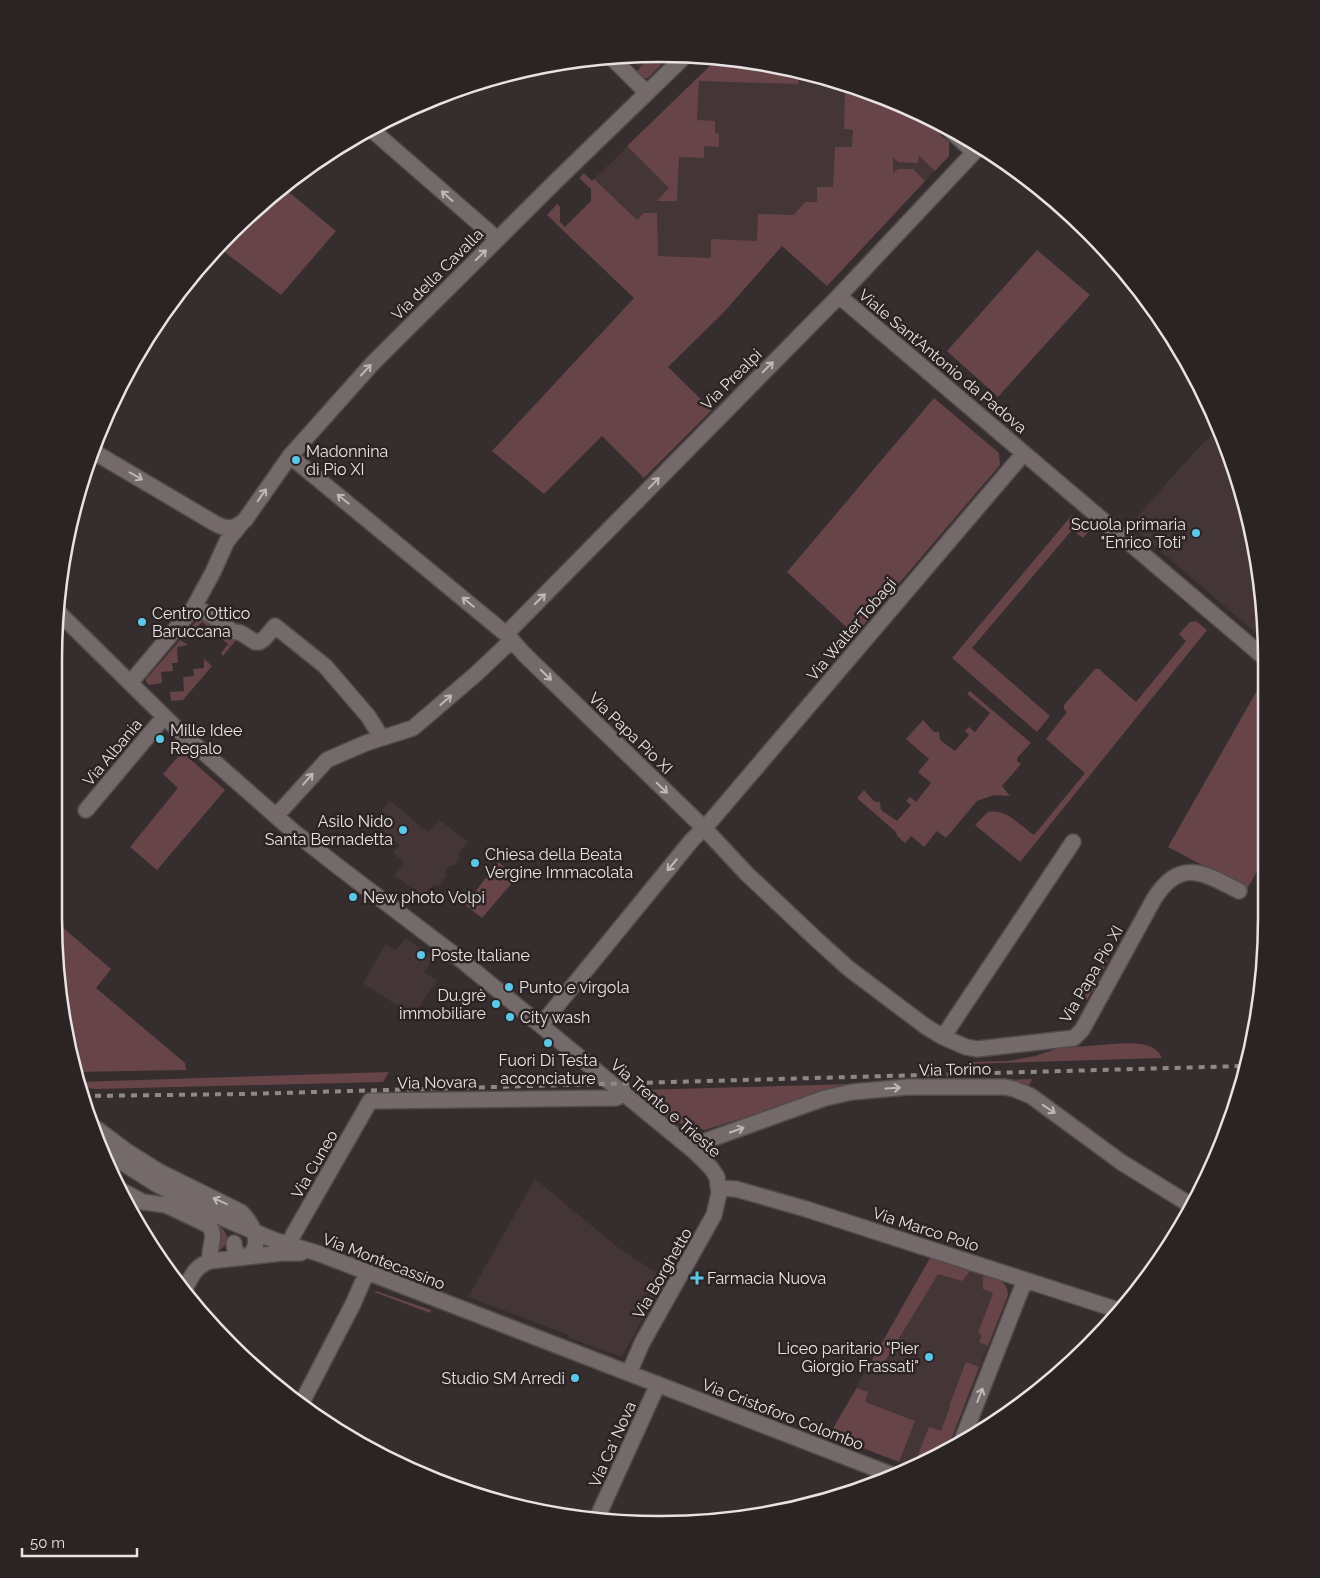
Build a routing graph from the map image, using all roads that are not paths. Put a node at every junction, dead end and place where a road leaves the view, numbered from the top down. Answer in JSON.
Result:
{"nodes":[{"id":1,"x":678,"y":63,"type":"edge"},
{"id":2,"x":618,"y":64,"type":"edge"},
{"id":3,"x":647,"y":93,"type":"junction"},
{"id":4,"x":377,"y":134,"type":"edge"},
{"id":5,"x":974,"y":152,"type":"edge"},
{"id":6,"x":497,"y":239,"type":"junction"},
{"id":7,"x":839,"y":296,"type":"junction"},
{"id":8,"x":1024,"y":453,"type":"junction"},
{"id":9,"x":99,"y":455,"type":"edge"},
{"id":10,"x":290,"y":456,"type":"junction"},
{"id":11,"x":229,"y":530,"type":"junction"},
{"id":12,"x":194,"y":607,"type":"junction"},
{"id":13,"x":64,"y":618,"type":"edge"},
{"id":14,"x":509,"y":637,"type":"junction"},
{"id":15,"x":1258,"y":652,"type":"edge"},
{"id":16,"x":130,"y":682,"type":"junction"},
{"id":17,"x":164,"y":717,"type":"junction"},
{"id":18,"x":382,"y":738,"type":"junction"},
{"id":19,"x":86,"y":810,"type":"dead end"},
{"id":20,"x":276,"y":816,"type":"junction"},
{"id":21,"x":704,"y":828,"type":"junction"},
{"id":22,"x":1073,"y":842,"type":"dead end"},
{"id":23,"x":1239,"y":891,"type":"dead end"},
{"id":24,"x":541,"y":1025,"type":"junction"},
{"id":25,"x":943,"y":1037,"type":"junction"},
{"id":26,"x":624,"y":1092,"type":"junction"},
{"id":27,"x":370,"y":1102,"type":"joint"},
{"id":28,"x":103,"y":1133,"type":"edge"},
{"id":29,"x":695,"y":1152,"type":"junction"},
{"id":30,"x":112,"y":1156,"type":"edge"},
{"id":31,"x":719,"y":1188,"type":"junction"},
{"id":32,"x":132,"y":1196,"type":"edge"},
{"id":33,"x":1185,"y":1202,"type":"edge"},
{"id":34,"x":228,"y":1220,"type":"junction"},
{"id":35,"x":255,"y":1232,"type":"junction"},
{"id":36,"x":234,"y":1243,"type":"junction"},
{"id":37,"x":289,"y":1245,"type":"junction"},
{"id":38,"x":320,"y":1254,"type":"junction"},
{"id":39,"x":248,"y":1257,"type":"junction"},
{"id":40,"x":215,"y":1260,"type":"junction"},
{"id":41,"x":367,"y":1272,"type":"junction"},
{"id":42,"x":1025,"y":1280,"type":"junction"},
{"id":43,"x":188,"y":1284,"type":"edge"},
{"id":44,"x":1112,"y":1308,"type":"edge"},
{"id":45,"x":628,"y":1373,"type":"junction"},
{"id":46,"x":658,"y":1384,"type":"junction"},
{"id":47,"x":304,"y":1398,"type":"edge"},
{"id":48,"x":966,"y":1431,"type":"edge"},
{"id":49,"x":884,"y":1472,"type":"edge"},
{"id":50,"x":600,"y":1512,"type":"edge"}],
"edges":[{"from":1,"to":3,"type":"street","name":"Via della Cavalla"},
{"from":2,"to":3,"type":"street"},
{"from":3,"to":6,"type":"street","name":"Via della Cavalla"},
{"from":6,"to":4,"type":"street","one_way":true},
{"from":5,"to":7,"type":"street","name":"Via Prealpi"},
{"from":10,"to":6,"type":"street","name":"Via della Cavalla","one_way":true},
{"from":7,"to":8,"type":"street","name":"Viale Sant’Antonio da Padova"},
{"from":14,"to":7,"type":"street","name":"Via Prealpi","one_way":true},
{"from":8,"to":15,"type":"street","name":"Viale Sant’Antonio da Padova"},
{"from":8,"to":21,"type":"street","name":"Via Walter Tobagi"},
{"from":9,"to":11,"type":"street","one_way":true},
{"from":11,"to":10,"type":"street","name":"Via della Cavalla","one_way":true},
{"from":14,"to":10,"type":"street","name":"Via Papa Pio XI","one_way":true},
{"from":11,"to":12,"type":"street","name":"Via della Cavalla"},
{"from":12,"to":16,"type":"street","name":"Via della Cavalla"},
{"from":12,"to":18,"type":"street"},
{"from":13,"to":16,"type":"street","name":"Via Trento e Trieste"},
{"from":18,"to":14,"type":"street","name":"Via Prealpi","one_way":true},
{"from":14,"to":21,"type":"street","name":"Via Papa Pio XI","one_way":true},
{"from":16,"to":17,"type":"street","name":"Via Trento e Trieste"},
{"from":17,"to":19,"type":"street","name":"Via Albania"},
{"from":17,"to":20,"type":"street","name":"Via Trento e Trieste"},
{"from":20,"to":18,"type":"street","name":"Via Prealpi","one_way":true},
{"from":20,"to":24,"type":"street","name":"Via Trento e Trieste"},
{"from":21,"to":24,"type":"street","name":"Via Walter Tobagi","one_way":true},
{"from":21,"to":25,"type":"street","name":"Via Papa Pio XI"},
{"from":22,"to":25,"type":"street"},
{"from":23,"to":25,"type":"street","name":"Via Papa Pio XI"},
{"from":24,"to":26,"type":"street","name":"Via Trento e Trieste"},
{"from":26,"to":27,"type":"street","name":"Via Novara"},
{"from":26,"to":29,"type":"street","name":"Via Trento e Trieste"},
{"from":27,"to":37,"type":"street","name":"Via Cuneo"},
{"from":35,"to":28,"type":"street","one_way":true},
{"from":29,"to":31,"type":"street","name":"Via Trento e Trieste"},
{"from":29,"to":33,"type":"street","name":"Via Torino","one_way":true},
{"from":30,"to":34,"type":"street","name":"Via Montecassino"},
{"from":31,"to":42,"type":"street","name":"Via Marco Polo"},
{"from":31,"to":45,"type":"street","name":"Via Borghetto"},
{"from":32,"to":40,"type":"street"},
{"from":34,"to":35,"type":"street","name":"Via Montecassino"},
{"from":34,"to":36,"type":"street"},
{"from":35,"to":37,"type":"street","name":"Via Montecassino"},
{"from":35,"to":39,"type":"street"},
{"from":36,"to":39,"type":"street"},
{"from":36,"to":40,"type":"street"},
{"from":37,"to":38,"type":"street","name":"Via Montecassino"},
{"from":38,"to":39,"type":"street"},
{"from":38,"to":41,"type":"street","name":"Via Montecassino"},
{"from":39,"to":40,"type":"street"},
{"from":40,"to":43,"type":"street"},
{"from":41,"to":45,"type":"street","name":"Via Montecassino"},
{"from":41,"to":47,"type":"street"},
{"from":42,"to":44,"type":"street","name":"Via Marco Polo"},
{"from":48,"to":42,"type":"street","one_way":true},
{"from":45,"to":46,"type":"street","name":"Via Montecassino"},
{"from":46,"to":49,"type":"street","name":"Via Cristoforo Colombo"},
{"from":46,"to":50,"type":"street","name":"Via Ca' Nova"}]}
